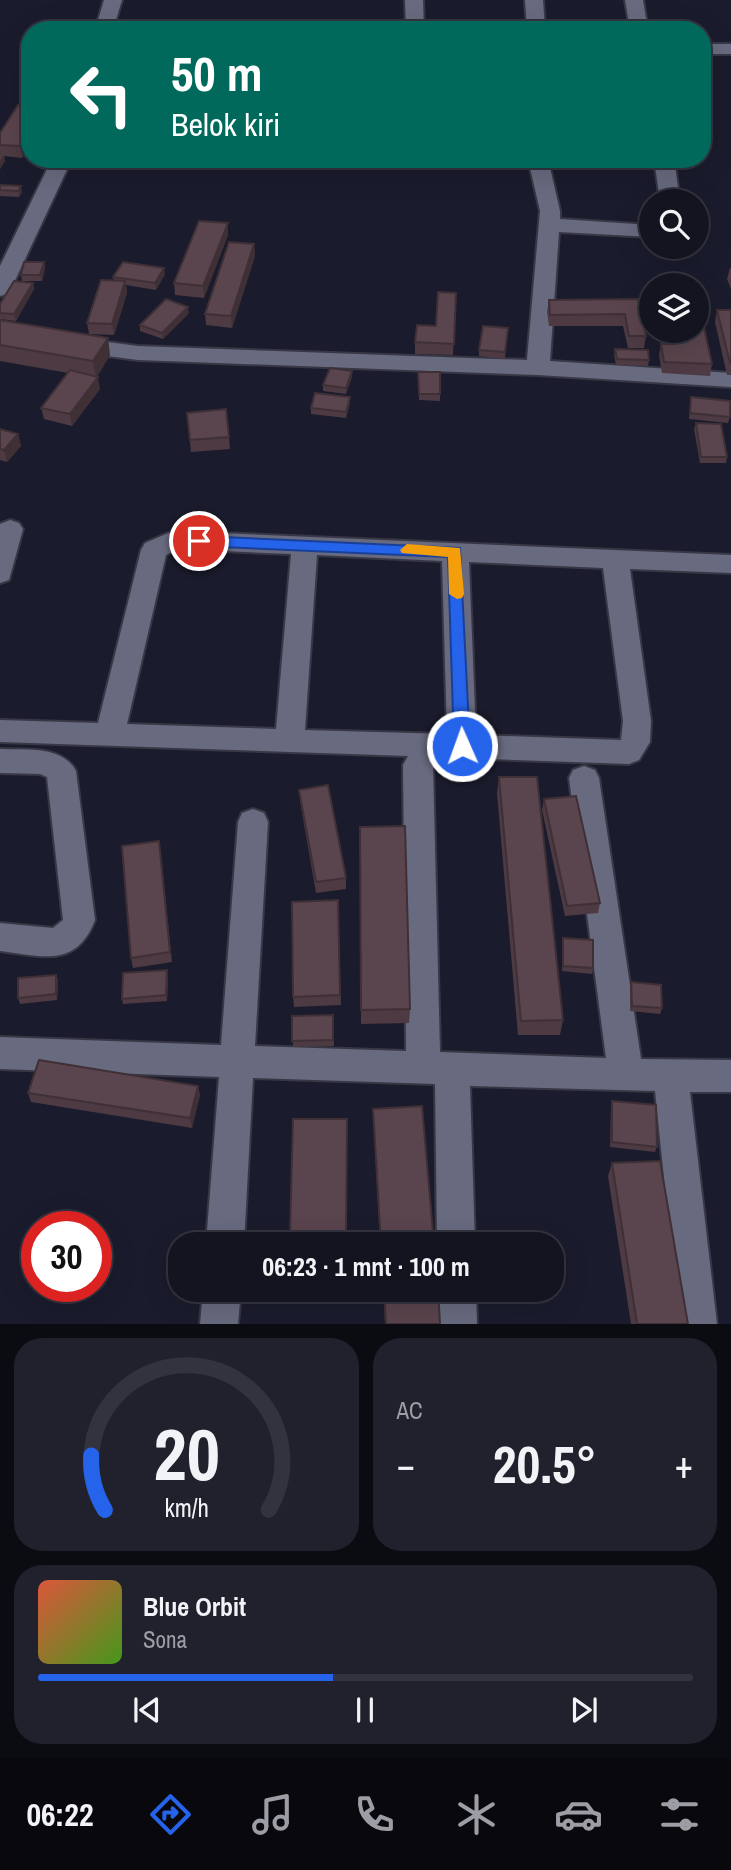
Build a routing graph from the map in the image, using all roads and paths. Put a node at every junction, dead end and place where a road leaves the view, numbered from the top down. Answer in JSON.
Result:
{"nodes":[{"id":1,"x":113,"y":0,"type":"edge"},
{"id":2,"x":414,"y":0,"type":"edge"},
{"id":3,"x":534,"y":0,"type":"edge"},
{"id":4,"x":634,"y":0,"type":"edge"},
{"id":5,"x":107,"y":21,"type":"edge"},
{"id":6,"x":415,"y":21,"type":"edge"},
{"id":7,"x":535,"y":21,"type":"edge"},
{"id":8,"x":638,"y":21,"type":"edge"},
{"id":9,"x":711,"y":49,"type":"edge"},
{"id":10,"x":731,"y":49,"type":"edge"},
{"id":11,"x":58,"y":168,"type":"edge"},
{"id":12,"x":540,"y":168,"type":"edge"},
{"id":13,"x":665,"y":168,"type":"edge"},
{"id":14,"x":668,"y":189,"type":"edge"},
{"id":15,"x":549,"y":225,"type":"junction"},
{"id":16,"x":639,"y":229,"type":"edge"},
{"id":17,"x":0,"y":289,"type":"edge"},
{"id":18,"x":0,"y":328,"type":"edge"},
{"id":19,"x":538,"y":369,"type":"junction"},
{"id":20,"x":731,"y":380,"type":"edge"},
{"id":21,"x":10,"y":529,"type":"dead end"},
{"id":22,"x":305,"y":546,"type":"junction"},
{"id":23,"x":455,"y":552,"type":"junction"},
{"id":24,"x":615,"y":559,"type":"junction"},
{"id":25,"x":731,"y":564,"type":"edge"},
{"id":26,"x":0,"y":573,"type":"edge"},
{"id":27,"x":0,"y":731,"type":"edge"},
{"id":28,"x":110,"y":735,"type":"junction"},
{"id":29,"x":290,"y":740,"type":"junction"},
{"id":30,"x":462,"y":746,"type":"junction"},
{"id":31,"x":0,"y":761,"type":"edge"},
{"id":32,"x":418,"y":765,"type":"dead end"},
{"id":33,"x":584,"y":778,"type":"dead end"},
{"id":34,"x":253,"y":822,"type":"dead end"},
{"id":35,"x":0,"y":937,"type":"edge"},
{"id":36,"x":0,"y":1053,"type":"edge"},
{"id":37,"x":238,"y":1062,"type":"junction"},
{"id":38,"x":438,"y":1069,"type":"junction"},
{"id":39,"x":626,"y":1075,"type":"junction"},
{"id":40,"x":671,"y":1075,"type":"junction"},
{"id":41,"x":731,"y":1076,"type":"edge"},
{"id":42,"x":226,"y":1232,"type":"edge"},
{"id":43,"x":455,"y":1232,"type":"edge"},
{"id":44,"x":221,"y":1302,"type":"edge"},
{"id":45,"x":457,"y":1302,"type":"edge"},
{"id":46,"x":219,"y":1324,"type":"edge"},
{"id":47,"x":458,"y":1324,"type":"edge"},
{"id":48,"x":698,"y":1324,"type":"edge"}],
"edges":[{"from":1,"to":5,"type":"street"},
{"from":2,"to":6,"type":"street"},
{"from":3,"to":7,"type":"street"},
{"from":4,"to":8,"type":"street"},
{"from":9,"to":10,"type":"street"},
{"from":11,"to":17,"type":"street"},
{"from":12,"to":15,"type":"street"},
{"from":13,"to":14,"type":"street"},
{"from":15,"to":16,"type":"street"},
{"from":15,"to":19,"type":"street"},
{"from":18,"to":19,"type":"street"},
{"from":19,"to":20,"type":"street"},
{"from":21,"to":26,"type":"street"},
{"from":22,"to":23,"type":"street"},
{"from":22,"to":28,"type":"street"},
{"from":22,"to":29,"type":"street"},
{"from":23,"to":24,"type":"street"},
{"from":23,"to":30,"type":"street"},
{"from":24,"to":25,"type":"street"},
{"from":24,"to":30,"type":"street"},
{"from":27,"to":28,"type":"street"},
{"from":28,"to":29,"type":"street"},
{"from":29,"to":30,"type":"street"},
{"from":31,"to":35,"type":"street"},
{"from":32,"to":38,"type":"street"},
{"from":33,"to":39,"type":"street"},
{"from":34,"to":37,"type":"street"},
{"from":36,"to":37,"type":"street"},
{"from":37,"to":38,"type":"street"},
{"from":37,"to":42,"type":"street"},
{"from":38,"to":39,"type":"street"},
{"from":38,"to":43,"type":"street"},
{"from":39,"to":40,"type":"street"},
{"from":40,"to":41,"type":"street"},
{"from":40,"to":48,"type":"street"},
{"from":44,"to":46,"type":"street"},
{"from":45,"to":47,"type":"street"}]}
